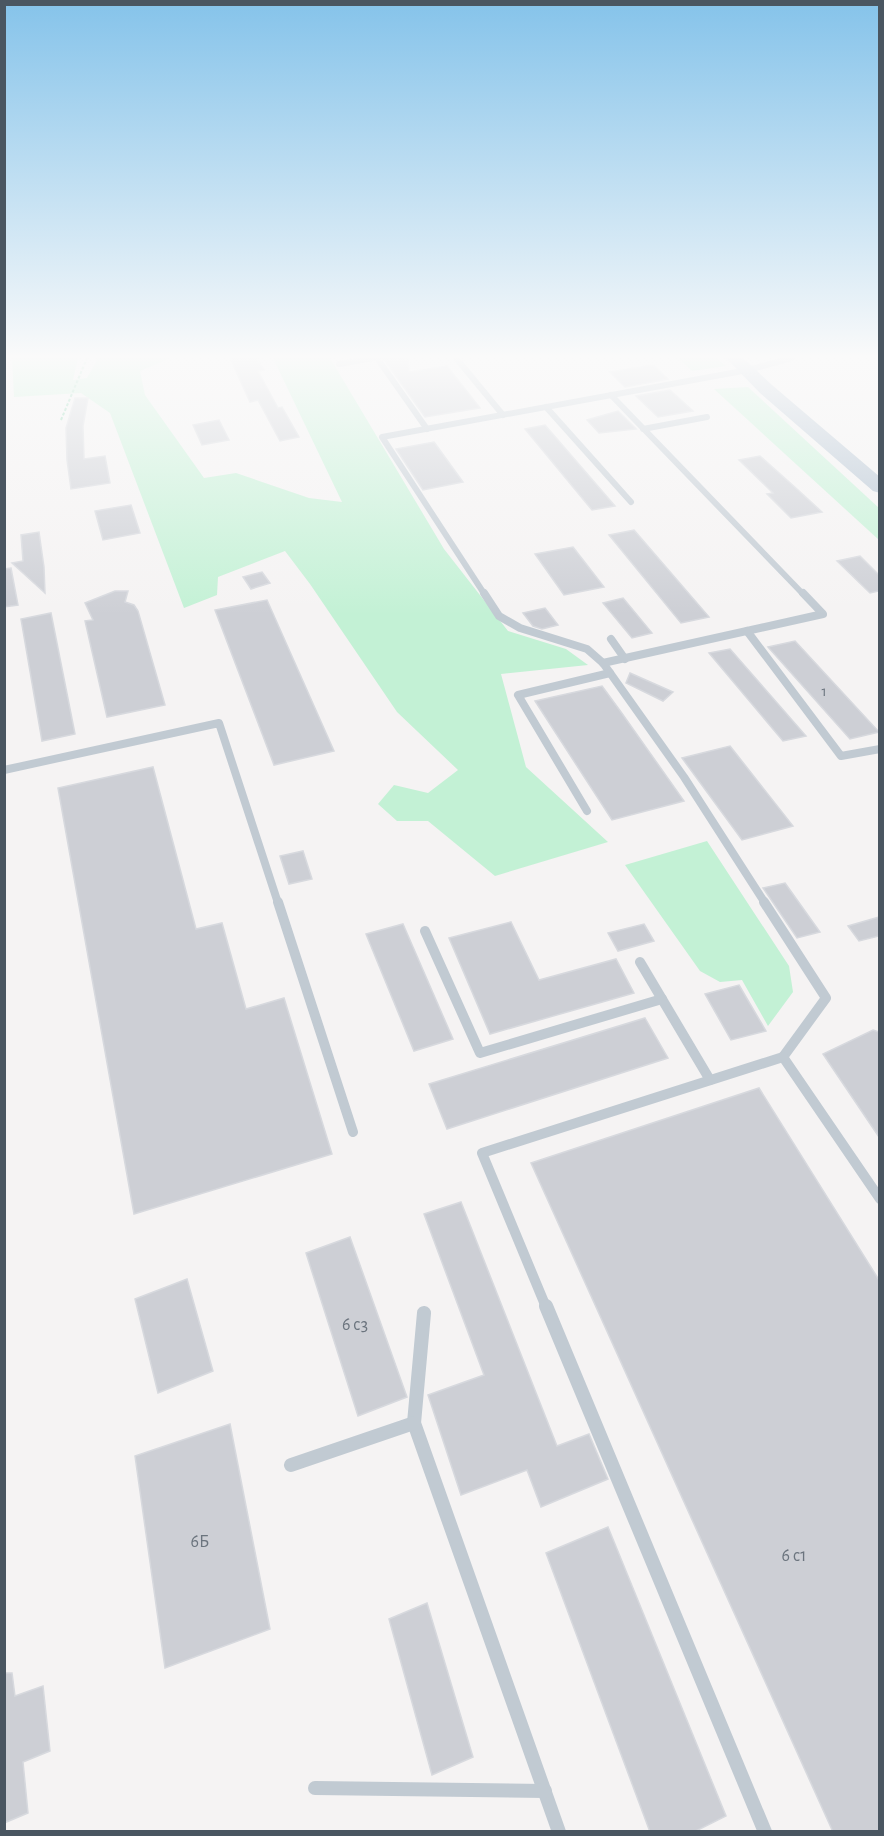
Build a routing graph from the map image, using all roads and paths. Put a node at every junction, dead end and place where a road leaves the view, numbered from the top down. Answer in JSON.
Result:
{"nodes":[{"id":1,"x":386,"y":444,"type":"edge"},
{"id":2,"x":579,"y":444,"type":"edge"},
{"id":3,"x":657,"y":444,"type":"edge"},
{"id":4,"x":829,"y":444,"type":"edge"},
{"id":5,"x":841,"y":444,"type":"edge"},
{"id":6,"x":879,"y":476,"type":"edge"},
{"id":7,"x":879,"y":487,"type":"edge"},
{"id":8,"x":632,"y":502,"type":"dead end"},
{"id":9,"x":747,"y":631,"type":"junction"},
{"id":10,"x":610,"y":639,"type":"dead end"},
{"id":11,"x":625,"y":658,"type":"junction"},
{"id":12,"x":603,"y":663,"type":"junction"},
{"id":13,"x":610,"y":673,"type":"junction"},
{"id":14,"x":879,"y":749,"type":"edge"},
{"id":15,"x":4,"y":770,"type":"edge"},
{"id":16,"x":587,"y":811,"type":"dead end"},
{"id":17,"x":425,"y":931,"type":"dead end"},
{"id":18,"x":640,"y":962,"type":"dead end"},
{"id":19,"x":662,"y":999,"type":"junction"},
{"id":20,"x":783,"y":1057,"type":"junction"},
{"id":21,"x":710,"y":1080,"type":"junction"},
{"id":22,"x":354,"y":1132,"type":"dead end"},
{"id":23,"x":879,"y":1199,"type":"edge"},
{"id":24,"x":424,"y":1313,"type":"dead end"},
{"id":25,"x":414,"y":1423,"type":"junction"},
{"id":26,"x":291,"y":1465,"type":"dead end"},
{"id":27,"x":315,"y":1788,"type":"dead end"},
{"id":28,"x":545,"y":1791,"type":"junction"},
{"id":29,"x":559,"y":1832,"type":"edge"},
{"id":30,"x":765,"y":1832,"type":"edge"}],
"edges":[{"from":1,"to":12,"type":"lane"},
{"from":2,"to":8,"type":"lane"},
{"from":3,"to":9,"type":"lane"},
{"from":4,"to":7,"type":"main road"},
{"from":5,"to":6,"type":"main road"},
{"from":9,"to":11,"type":"lane"},
{"from":9,"to":14,"type":"lane"},
{"from":10,"to":11,"type":"lane"},
{"from":11,"to":12,"type":"lane"},
{"from":12,"to":13,"type":"lane"},
{"from":13,"to":16,"type":"lane"},
{"from":13,"to":20,"type":"lane"},
{"from":15,"to":22,"type":"lane"},
{"from":17,"to":19,"type":"lane"},
{"from":18,"to":19,"type":"lane"},
{"from":19,"to":21,"type":"lane"},
{"from":20,"to":21,"type":"lane"},
{"from":20,"to":23,"type":"lane"},
{"from":21,"to":30,"type":"lane"},
{"from":24,"to":25,"type":"lane"},
{"from":25,"to":26,"type":"lane"},
{"from":25,"to":28,"type":"lane"},
{"from":27,"to":28,"type":"lane"},
{"from":28,"to":29,"type":"lane"}]}
